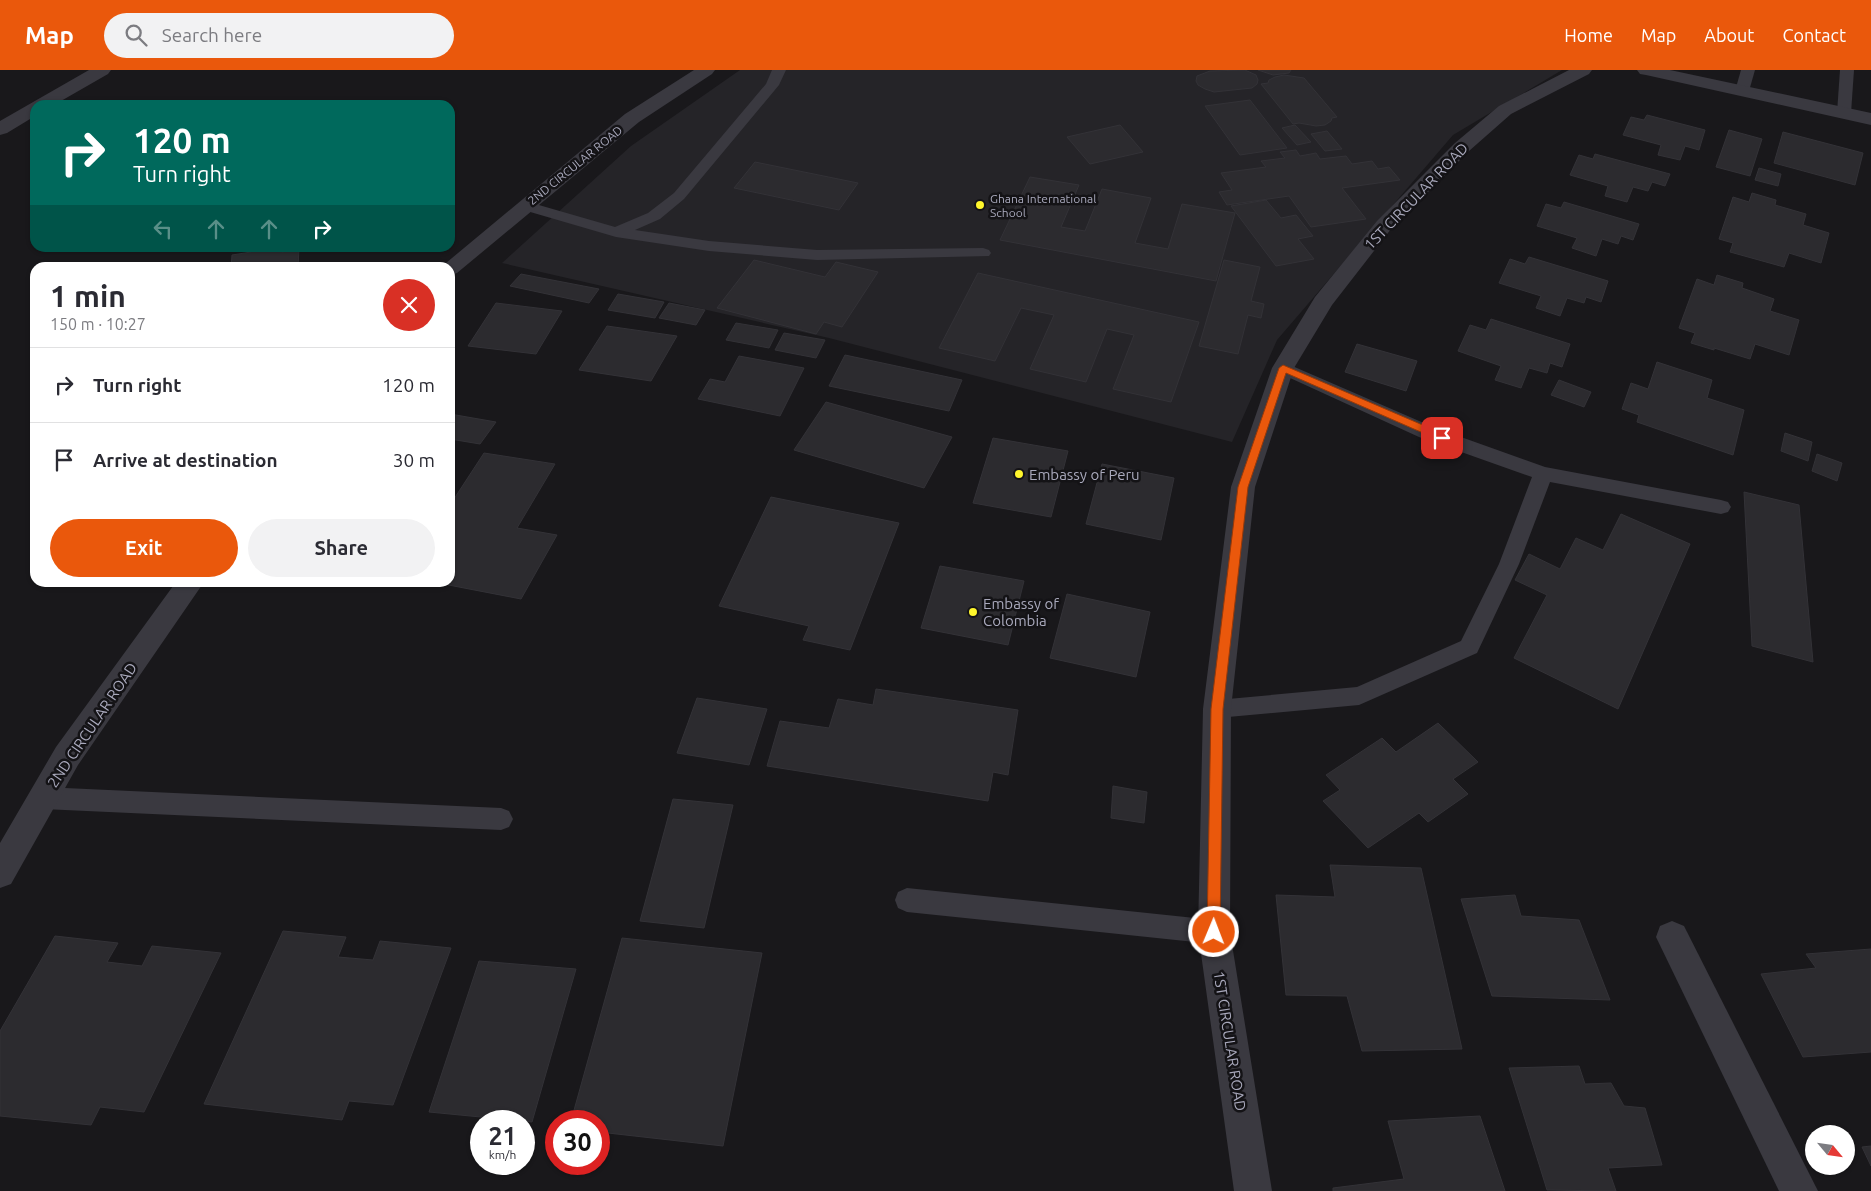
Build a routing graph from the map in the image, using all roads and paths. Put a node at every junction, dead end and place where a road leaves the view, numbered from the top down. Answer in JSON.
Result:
{"nodes":[{"id":1,"x":102,"y":70,"type":"edge"},
{"id":2,"x":706,"y":70,"type":"edge"},
{"id":3,"x":779,"y":70,"type":"edge"},
{"id":4,"x":1583,"y":70,"type":"edge"},
{"id":5,"x":1646,"y":70,"type":"edge"},
{"id":6,"x":1748,"y":70,"type":"edge"},
{"id":7,"x":1847,"y":70,"type":"edge"},
{"id":8,"x":1742,"y":91,"type":"junction"},
{"id":9,"x":50,"y":100,"type":"edge"},
{"id":10,"x":30,"y":111,"type":"edge"},
{"id":11,"x":1844,"y":113,"type":"junction"},
{"id":12,"x":1871,"y":119,"type":"edge"},
{"id":13,"x":0,"y":128,"type":"edge"},
{"id":14,"x":525,"y":206,"type":"junction"},
{"id":15,"x":616,"y":232,"type":"junction"},
{"id":16,"x":982,"y":253,"type":"dead end"},
{"id":17,"x":455,"y":264,"type":"edge"},
{"id":18,"x":1283,"y":368,"type":"junction"},
{"id":19,"x":1543,"y":474,"type":"junction"},
{"id":20,"x":1721,"y":507,"type":"dead end"},
{"id":21,"x":187,"y":587,"type":"edge"},
{"id":22,"x":1217,"y":709,"type":"junction"},
{"id":23,"x":43,"y":798,"type":"junction"},
{"id":24,"x":501,"y":819,"type":"dead end"},
{"id":25,"x":0,"y":873,"type":"edge"},
{"id":26,"x":907,"y":900,"type":"dead end"},
{"id":27,"x":1214,"y":932,"type":"junction"},
{"id":28,"x":1672,"y":937,"type":"dead end"},
{"id":29,"x":1253,"y":1191,"type":"edge"},
{"id":30,"x":1799,"y":1191,"type":"edge"}],
"edges":[{"from":1,"to":9,"type":"street"},
{"from":2,"to":14,"type":"street","name":"2ND CIRCULAR ROAD"},
{"from":3,"to":15,"type":"lane"},
{"from":4,"to":18,"type":"street","name":"1ST CIRCULAR ROAD"},
{"from":5,"to":8,"type":"street"},
{"from":6,"to":8,"type":"lane"},
{"from":7,"to":11,"type":"lane"},
{"from":8,"to":11,"type":"street"},
{"from":10,"to":13,"type":"street"},
{"from":11,"to":12,"type":"street"},
{"from":14,"to":15,"type":"lane"},
{"from":14,"to":17,"type":"street","name":"2ND CIRCULAR ROAD"},
{"from":15,"to":16,"type":"lane"},
{"from":18,"to":19,"type":"lane"},
{"from":18,"to":22,"type":"street","name":"1ST CIRCULAR ROAD"},
{"from":19,"to":20,"type":"lane"},
{"from":19,"to":22,"type":"lane"},
{"from":21,"to":23,"type":"street","name":"2ND CIRCULAR ROAD"},
{"from":22,"to":27,"type":"street","name":"1ST CIRCULAR ROAD"},
{"from":23,"to":24,"type":"lane"},
{"from":23,"to":25,"type":"street","name":"2ND CIRCULAR ROAD"},
{"from":26,"to":27,"type":"lane"},
{"from":27,"to":29,"type":"street","name":"1ST CIRCULAR ROAD"},
{"from":28,"to":30,"type":"street"}]}
